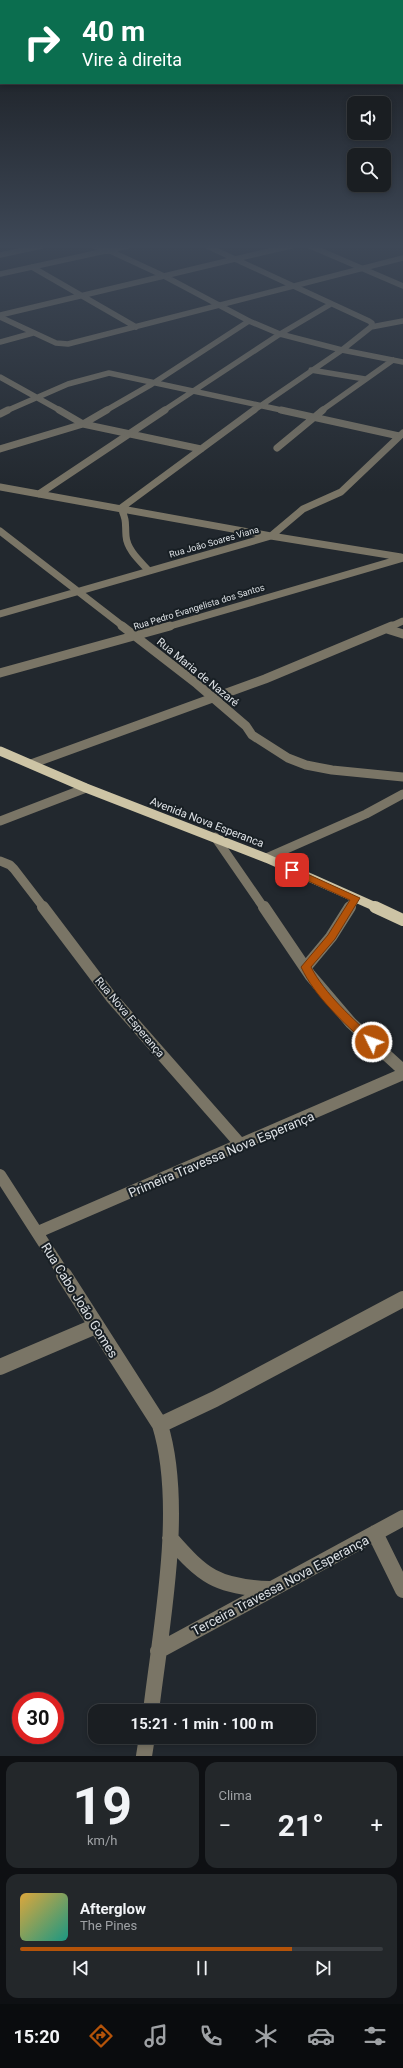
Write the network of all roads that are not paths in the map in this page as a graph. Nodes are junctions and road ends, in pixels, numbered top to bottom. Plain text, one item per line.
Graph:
1 (23, 328) edge
2 (132, 328) edge
3 (238, 328) edge
4 (266, 328) edge
5 (290, 328) edge
6 (371, 328) edge
7 (33, 333) junction
8 (280, 334) junction
9 (0, 342) edge
10 (342, 350) junction
11 (393, 360) junction
12 (403, 362) edge
13 (311, 370) junction
14 (0, 377) edge
15 (365, 379) junction
16 (152, 384) junction
17 (193, 393) junction
18 (37, 398) junction
19 (260, 406) junction
20 (0, 414) edge
21 (312, 418) junction
22 (83, 424) junction
23 (130, 434) junction
24 (400, 438) edge
25 (278, 448) dead end
26 (0, 449) edge
27 (201, 449) junction
28 (0, 487) edge
29 (39, 494) junction
30 (121, 508) junction
31 (0, 531) edge
32 (271, 536) junction
33 (403, 558) edge
34 (149, 571) junction
35 (77, 592) junction
36 (0, 614) edge
37 (403, 621) edge
38 (387, 628) junction
39 (403, 634) edge
40 (136, 636) junction
41 (0, 673) edge
42 (214, 700) junction
43 (0, 750) edge
44 (30, 764) junction
45 (403, 777) edge
46 (86, 788) junction
47 (403, 794) edge
48 (0, 821) edge
49 (215, 838) junction
50 (266, 858) junction
51 (0, 861) edge
52 (355, 898) junction
53 (403, 910) edge
54 (398, 918) edge
55 (306, 967) junction
56 (403, 1070) edge
57 (403, 1074) edge
58 (241, 1145) junction
59 (0, 1176) edge
60 (38, 1232) junction
61 (403, 1298) edge
62 (96, 1326) junction
63 (0, 1367) edge
64 (160, 1425) junction
65 (403, 1518) edge
66 (375, 1533) junction
67 (170, 1538) junction
68 (271, 1589) junction
69 (403, 1590) edge
70 (158, 1651) junction
71 (152, 1704) edge
72 (146, 1744) edge
73 (144, 1756) edge

1 - 7 street
2 - 7 street
3 - 16 street
4 - 8 street
5 - 8 street
6 - 10 street
7 - 9 street
8 - 10 street
8 - 17 street
10 - 11 street
10 - 13 street
11 - 12 street
11 - 15 street
13 - 15 street
13 - 19 street
14 - 18 street
15 - 21 street
16 - 17 street
16 - 18 street
16 - 22 street
17 - 19 street
17 - 23 street
18 - 20 street
18 - 22 street
19 - 21 street
19 - 27 street
21 - 24 street
21 - 25 street
22 - 23 street
22 - 26 street
23 - 27 street
23 - 29 street
24 - 32 street, Rua João Soares Viana
27 - 30 street
28 - 29 street
29 - 30 street
30 - 32 street
30 - 34 street
31 - 35 street, Rua Maria de Nazaré
32 - 33 street
32 - 34 street, Rua João Soares Viana
33 - 40 street, Rua Pedro Evangelista dos Santos
34 - 35 street, Rua João Soares Viana
35 - 36 street, Rua João Soares Viana
35 - 40 street, Rua Maria de Nazaré
37 - 38 street
38 - 39 street
38 - 42 street
40 - 41 street, Rua Pedro Evangelista dos Santos
40 - 42 street, Rua Maria de Nazaré
42 - 44 street
42 - 45 street, Rua Maria de Nazaré
43 - 44 main road, Avenida Nova Esperanca
44 - 46 main road, Avenida Nova Esperanca
46 - 48 street
46 - 49 main road, Avenida Nova Esperanca
47 - 50 street
49 - 50 main road, Avenida Nova Esperanca
49 - 55 street
50 - 52 main road, Avenida Nova Esperanca
51 - 58 street, Rua Nova Esperança
52 - 54 main road, Avenida Nova Esperanca
52 - 55 street
53 - 54 street
55 - 56 street
57 - 58 street, Primeira Travessa Nova Esperança
58 - 60 street, Primeira Travessa Nova Esperança
59 - 60 street, Rua Cabo João Gomes
60 - 62 street, Rua Cabo João Gomes
61 - 64 street
62 - 63 street
62 - 64 street, Rua Cabo João Gomes
64 - 67 street, Rua Cabo João Gomes
65 - 66 street, Terceira Travessa Nova Esperança
66 - 68 street, Terceira Travessa Nova Esperança
66 - 69 street
67 - 68 street
67 - 70 street, Rua Cabo João Gomes
68 - 70 street, Terceira Travessa Nova Esperança
70 - 71 street, Rua Cabo João Gomes
72 - 73 street

